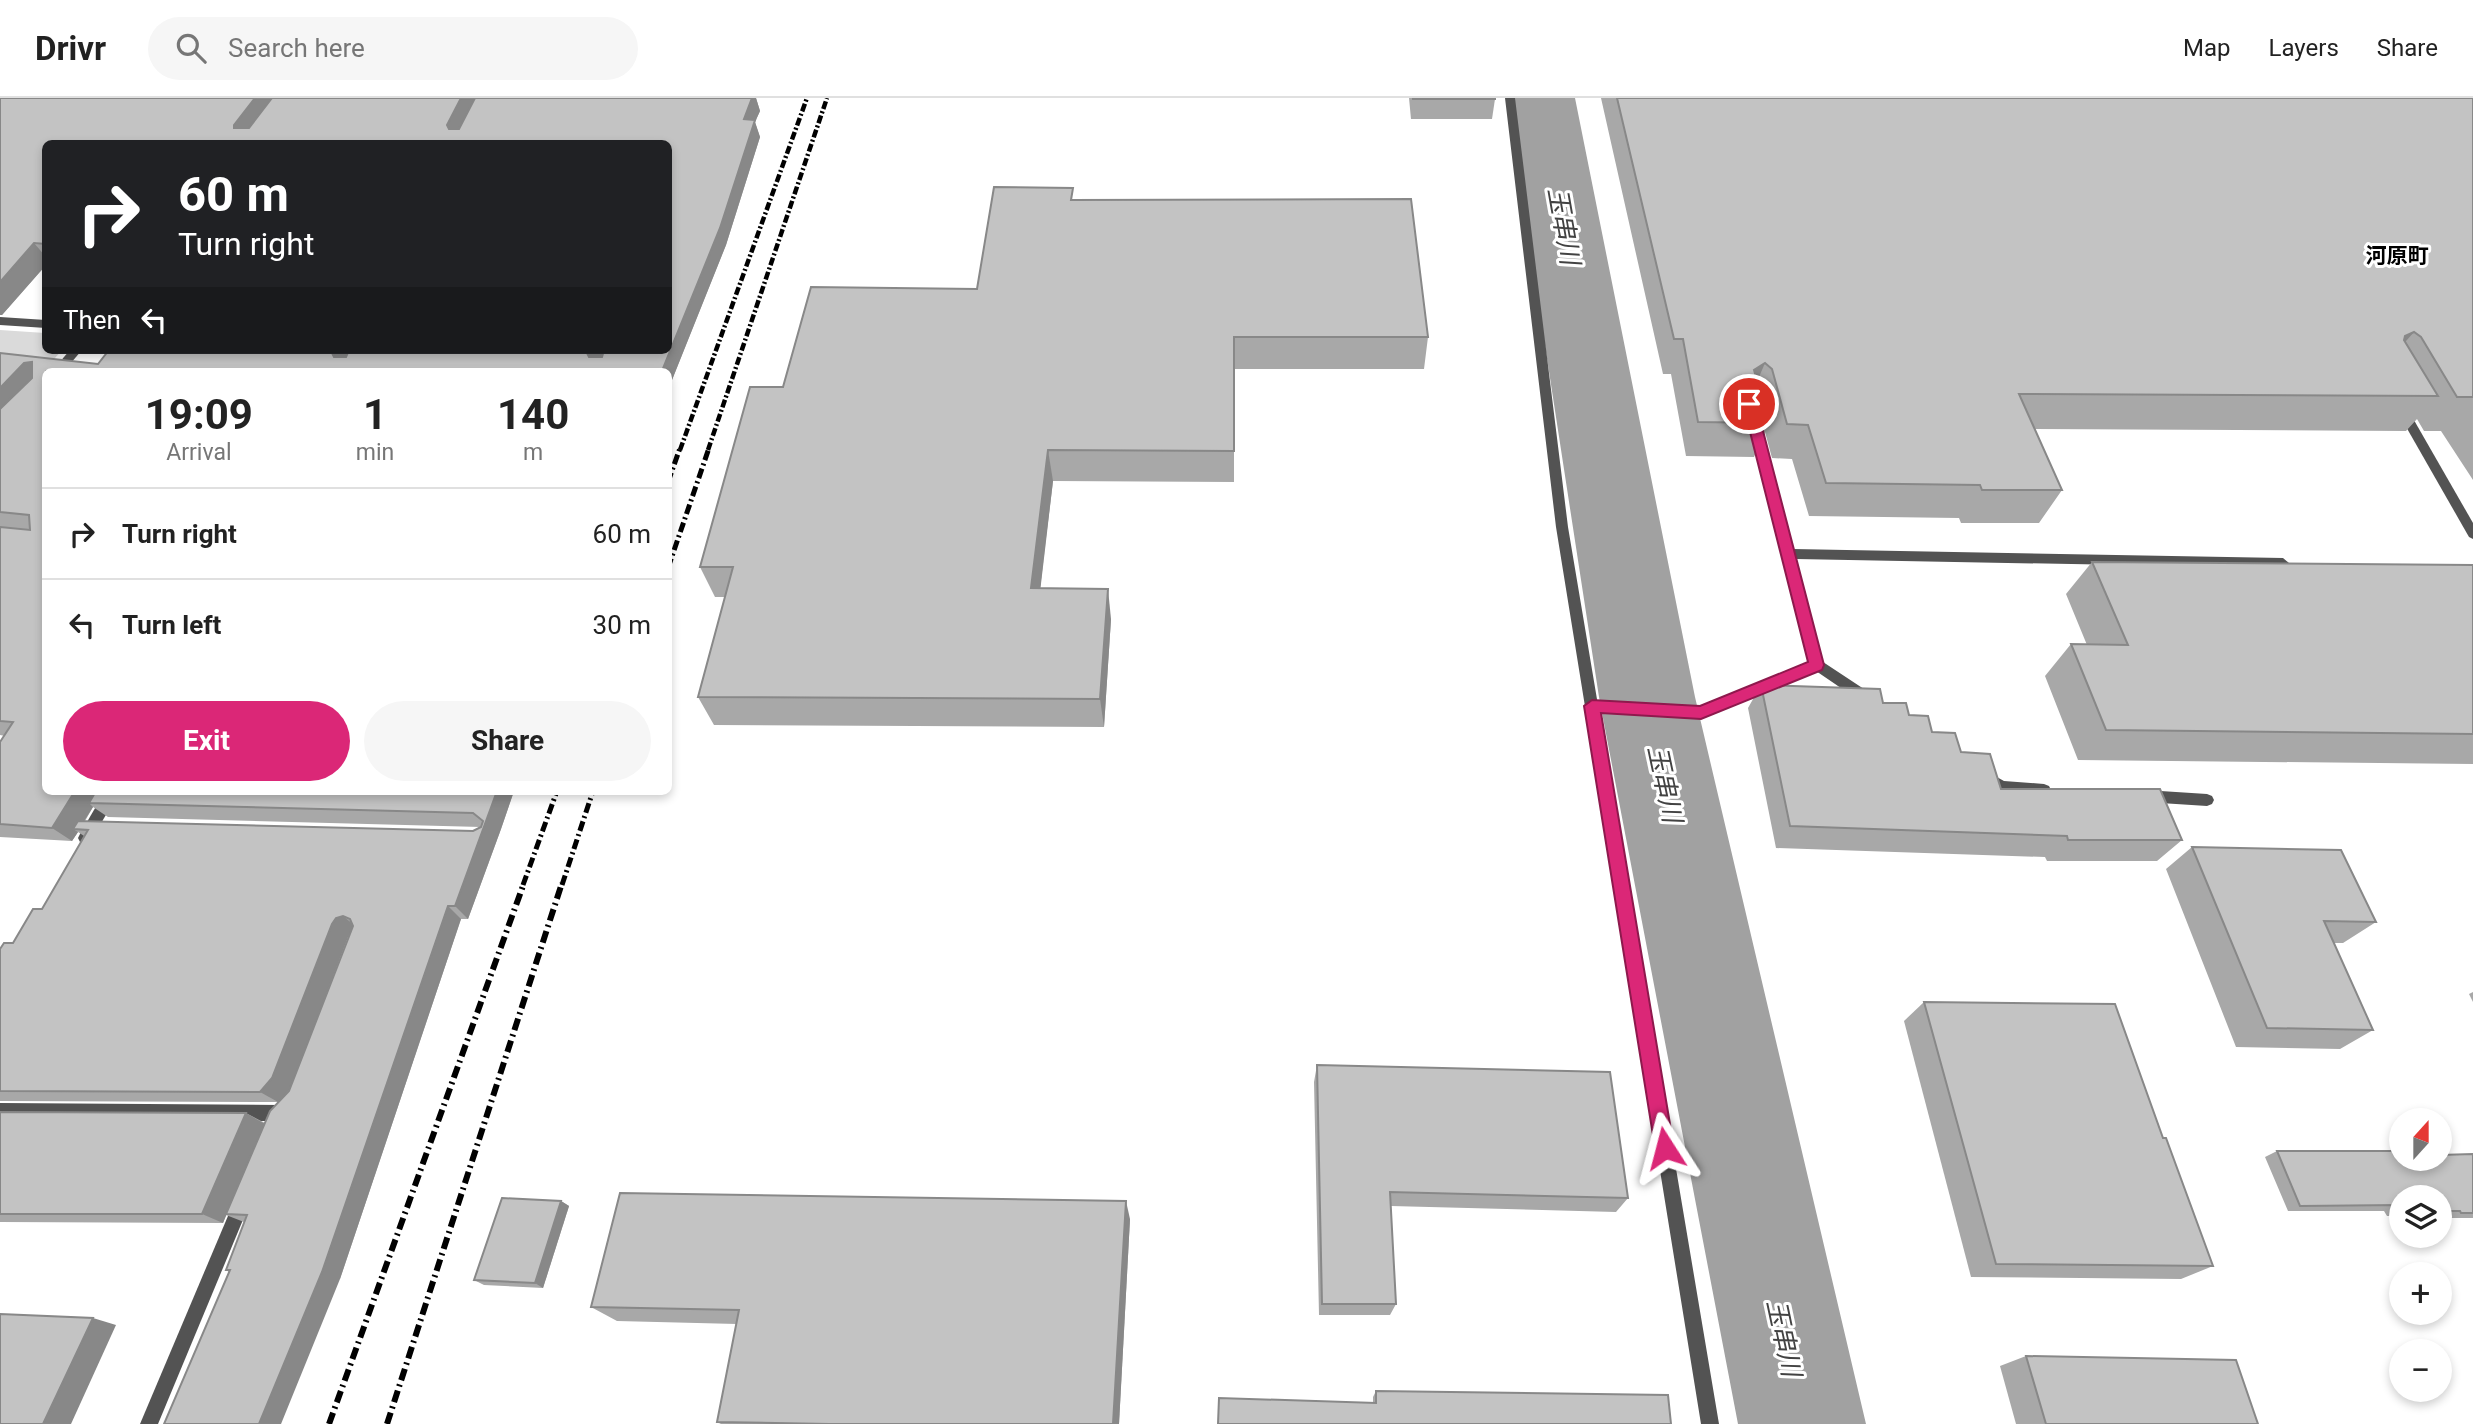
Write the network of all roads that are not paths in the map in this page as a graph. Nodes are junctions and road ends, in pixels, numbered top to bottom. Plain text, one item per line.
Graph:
1 (1510, 98) edge
2 (0, 321) edge
3 (42, 324) edge
4 (73, 354) edge
5 (61, 368) edge
6 (2395, 396) edge
7 (1752, 416) edge
8 (2473, 534) edge
9 (1788, 554) junction
10 (2291, 564) edge
11 (1817, 665) junction
12 (1875, 704) edge
13 (1592, 706) junction
14 (1967, 765) edge
15 (2057, 791) edge
16 (111, 795) edge
17 (2125, 795) edge
18 (2207, 800) dead end
19 (78, 849) edge
20 (0, 1111) edge
21 (270, 1138) edge
22 (249, 1188) edge
23 (149, 1424) edge
24 (1710, 1424) edge

1 - 13 street
2 - 3 street
4 - 5 street
6 - 8 street
7 - 9 street
9 - 10 street
9 - 11 street
11 - 12 street
11 - 13 street
13 - 24 street
14 - 15 street
16 - 19 street
17 - 18 street
20 - 21 street
22 - 23 street

